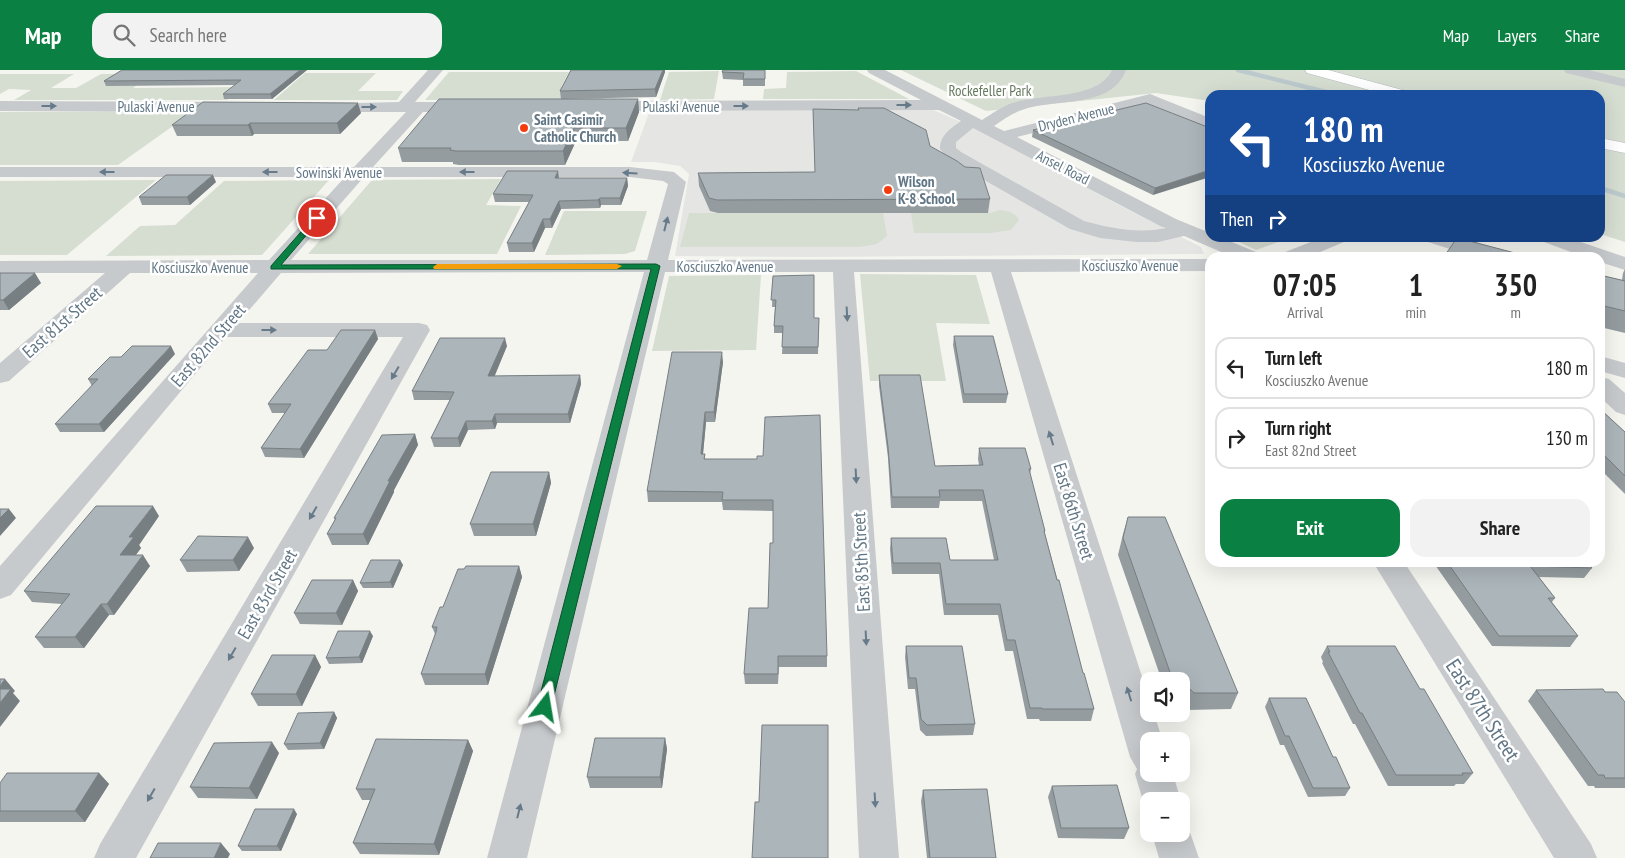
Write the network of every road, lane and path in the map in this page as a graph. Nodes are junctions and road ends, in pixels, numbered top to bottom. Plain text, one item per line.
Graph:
1 (436, 70) edge
2 (874, 70) edge
3 (1119, 70) edge
4 (1312, 70) edge
5 (1571, 70) edge
6 (1625, 83) edge
7 (1386, 90) edge
8 (942, 105) junction
9 (0, 106) edge
10 (588, 106) edge
11 (245, 107) edge
12 (304, 107) edge
13 (411, 107) junction
14 (489, 107) edge
15 (830, 108) junction
16 (810, 112) dead end
17 (847, 117) edge
18 (1205, 122) edge
19 (978, 123) junction
20 (952, 136) junction
21 (1003, 136) junction
22 (1605, 144) edge
23 (1625, 148) edge
24 (0, 172) edge
25 (358, 172) junction
26 (1034, 181) dead end
27 (1093, 213) dead end
28 (1186, 230) junction
29 (1136, 236) junction
30 (1205, 238) edge
31 (1215, 242) edge
32 (1327, 242) edge
33 (1467, 242) edge
34 (1562, 242) edge
35 (1239, 252) edge
36 (1302, 252) edge
37 (1489, 252) edge
38 (1590, 252) edge
39 (1605, 258) edge
40 (1623, 264) edge
41 (843, 265) junction
42 (999, 265) junction
43 (1203, 265) edge
44 (656, 266) junction
45 (0, 267) edge
46 (124, 268) junction
47 (274, 268) junction
48 (1605, 270) edge
49 (220, 330) junction
50 (1605, 365) edge
51 (1625, 371) edge
52 (0, 376) edge
53 (1605, 389) edge
54 (1625, 407) edge
55 (1391, 567) edge
56 (0, 587) edge
57 (1141, 732) edge
58 (1174, 842) edge
59 (114, 858) edge
60 (507, 858) edge
61 (879, 858) edge
62 (1179, 858) edge
63 (1577, 858) edge

1 - 13 street, East 82nd Street
2 - 8 street, Ansel Road
3 - 19 street
4 - 7 main road
5 - 6 street
15 -> 8 street, Pulaski Avenue
8 - 19 street, Ansel Road
9 -> 11 street, Pulaski Avenue
10 -> 15 street, Pulaski Avenue
12 -> 13 street
13 - 14 street
13 - 25 street, East 82nd Street
15 - 16 street
15 - 17 street
18 - 21 street, Dryden Avenue
19 - 20 street
19 - 21 street, Ansel Road
20 - 26 street
20 - 29 street
21 - 28 street, Ansel Road
22 - 23 main road
25 -> 24 street, Sowinski Avenue
44 -> 25 street, Sowinski Avenue
25 - 47 street, East 82nd Street
27 - 29 street
28 - 29 street
28 - 30 street, Ansel Road
31 - 35 street, Ansel Road
32 - 36 street
33 - 37 street
34 - 38 street
39 - 40 street
40 - 48 street
41 - 42 street, Kosciuszko Avenue
41 - 44 street, Kosciuszko Avenue
41 -> 61 street, East 85th Street
42 - 43 street, Kosciuszko Avenue
57 -> 42 street, East 86th Street
44 - 47 street, Kosciuszko Avenue
60 -> 44 street
45 - 46 street, Kosciuszko Avenue
46 - 47 street, Kosciuszko Avenue
46 - 52 street, East 81st Street
47 - 49 street, East 82nd Street
49 - 56 street, East 82nd Street
49 -> 59 street, East 83rd Street
50 - 51 street
53 - 54 street
55 - 63 street, East 87th Street
58 - 62 street

